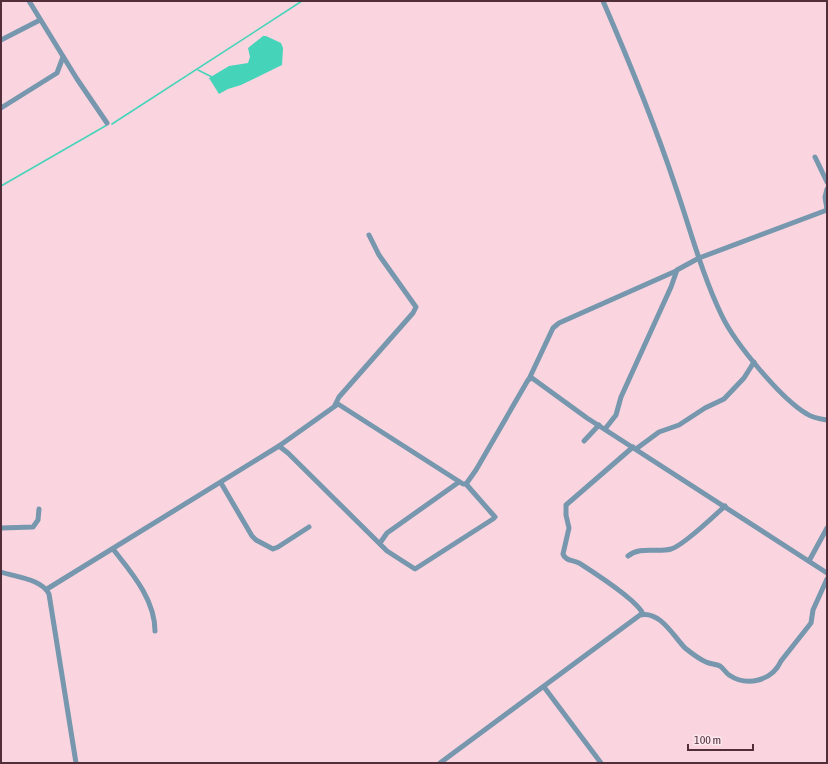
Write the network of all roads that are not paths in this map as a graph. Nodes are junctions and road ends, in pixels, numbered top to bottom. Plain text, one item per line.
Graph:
1 (28, 1) edge
2 (603, 1) edge
3 (40, 20) junction
4 (1, 40) edge
5 (64, 57) junction
6 (1, 108) edge
7 (107, 123) dead end
8 (815, 157) dead end
9 (827, 182) edge
10 (827, 189) edge
11 (827, 210) edge
12 (369, 235) dead end
13 (699, 258) junction
14 (677, 270) junction
15 (754, 362) junction
16 (529, 379) junction
17 (335, 405) junction
18 (827, 420) edge
19 (600, 425) junction
20 (605, 428) junction
21 (584, 441) dead end
22 (279, 446) junction
23 (634, 448) junction
24 (221, 482) junction
25 (459, 482) junction
26 (466, 484) junction
27 (725, 506) junction
28 (39, 509) dead end
29 (309, 527) dead end
30 (1, 528) edge
31 (827, 528) edge
32 (380, 543) junction
33 (113, 549) junction
34 (628, 556) dead end
35 (809, 561) junction
36 (1, 572) edge
37 (827, 573) edge
38 (827, 580) edge
39 (47, 589) junction
40 (643, 614) junction
41 (155, 631) dead end
42 (544, 687) junction
43 (76, 763) edge
44 (440, 763) edge
45 (601, 763) edge

1 - 3 street
2 - 13 street
3 - 4 street
3 - 5 street
5 - 6 street
5 - 7 street
8 - 9 street
10 - 11 street
11 - 13 street
12 - 17 street
13 - 14 street
13 - 15 street
14 - 16 street
14 - 20 street
15 - 18 street
15 - 23 street
16 - 19 street
16 - 26 street
17 - 22 street
17 - 25 street
19 - 20 street
19 - 21 street
20 - 23 street
22 - 24 street
22 - 32 street
23 - 27 street
23 - 40 street
24 - 29 street
24 - 33 street
25 - 26 street
25 - 32 street
26 - 32 street
27 - 34 street
27 - 35 street
28 - 30 street
31 - 35 street
33 - 39 street
33 - 41 street
35 - 37 street
36 - 39 street
38 - 40 street
39 - 43 street
40 - 42 street
42 - 44 street
42 - 45 street

